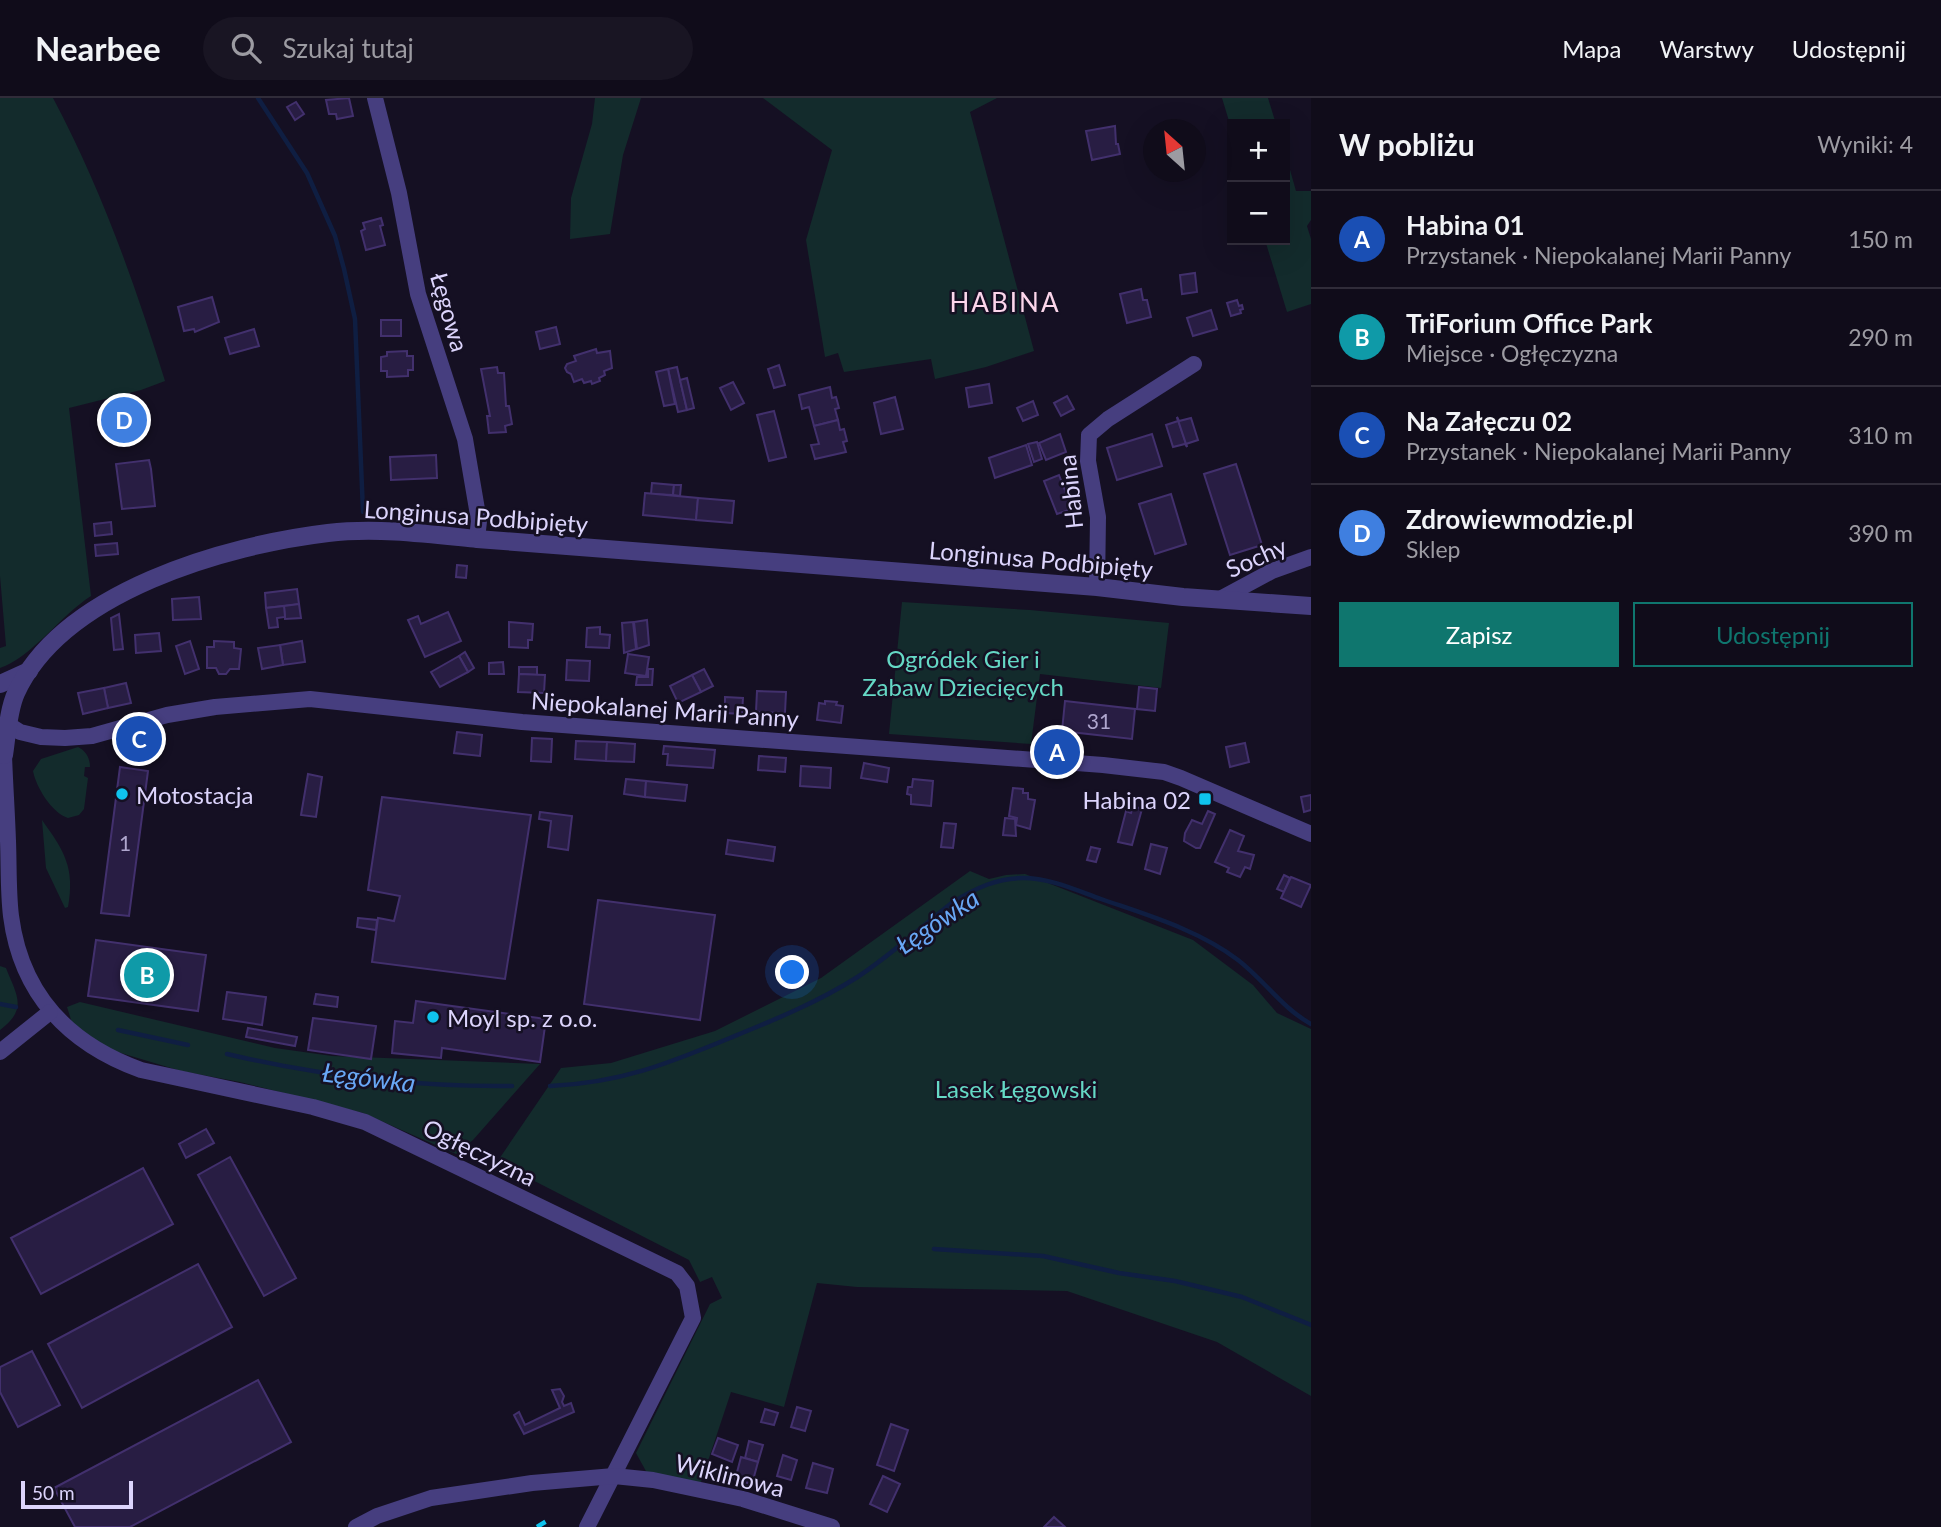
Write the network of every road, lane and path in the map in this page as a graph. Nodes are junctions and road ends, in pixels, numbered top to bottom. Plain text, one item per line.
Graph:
1 (375, 98) edge
2 (1194, 364) dead end
3 (477, 539) junction
4 (1311, 558) edge
5 (1097, 587) junction
6 (1220, 599) junction
7 (1311, 606) edge
8 (29, 671) junction
9 (0, 684) edge
10 (4, 718) edge
11 (2, 754) edge
12 (1311, 834) edge
13 (50, 1012) junction
14 (0, 1052) edge
15 (614, 1476) junction
16 (356, 1527) edge
17 (587, 1527) edge
18 (832, 1527) edge

1 - 3 street, Łęgowa
2 - 5 street, Habina
3 - 5 street, Longinusa Podbipięty
3 - 8 street, Longinusa Podbipięty
4 - 6 street, Sochy
5 - 6 street, Longinusa Podbipięty
6 - 7 street, Longinusa Podbipięty
8 - 9 street
8 - 10 street, Longinusa Podbipięty
10 - 11 street, Longinusa Podbipięty
10 - 12 street, Niepokalanej Marii Panny
11 - 13 street, Longinusa Podbipięty
13 - 14 street
13 - 15 street, Ogłęczyzna
15 - 16 street, Wiklinowa
15 - 17 street, Ogłęczyzna
15 - 18 street, Wiklinowa

